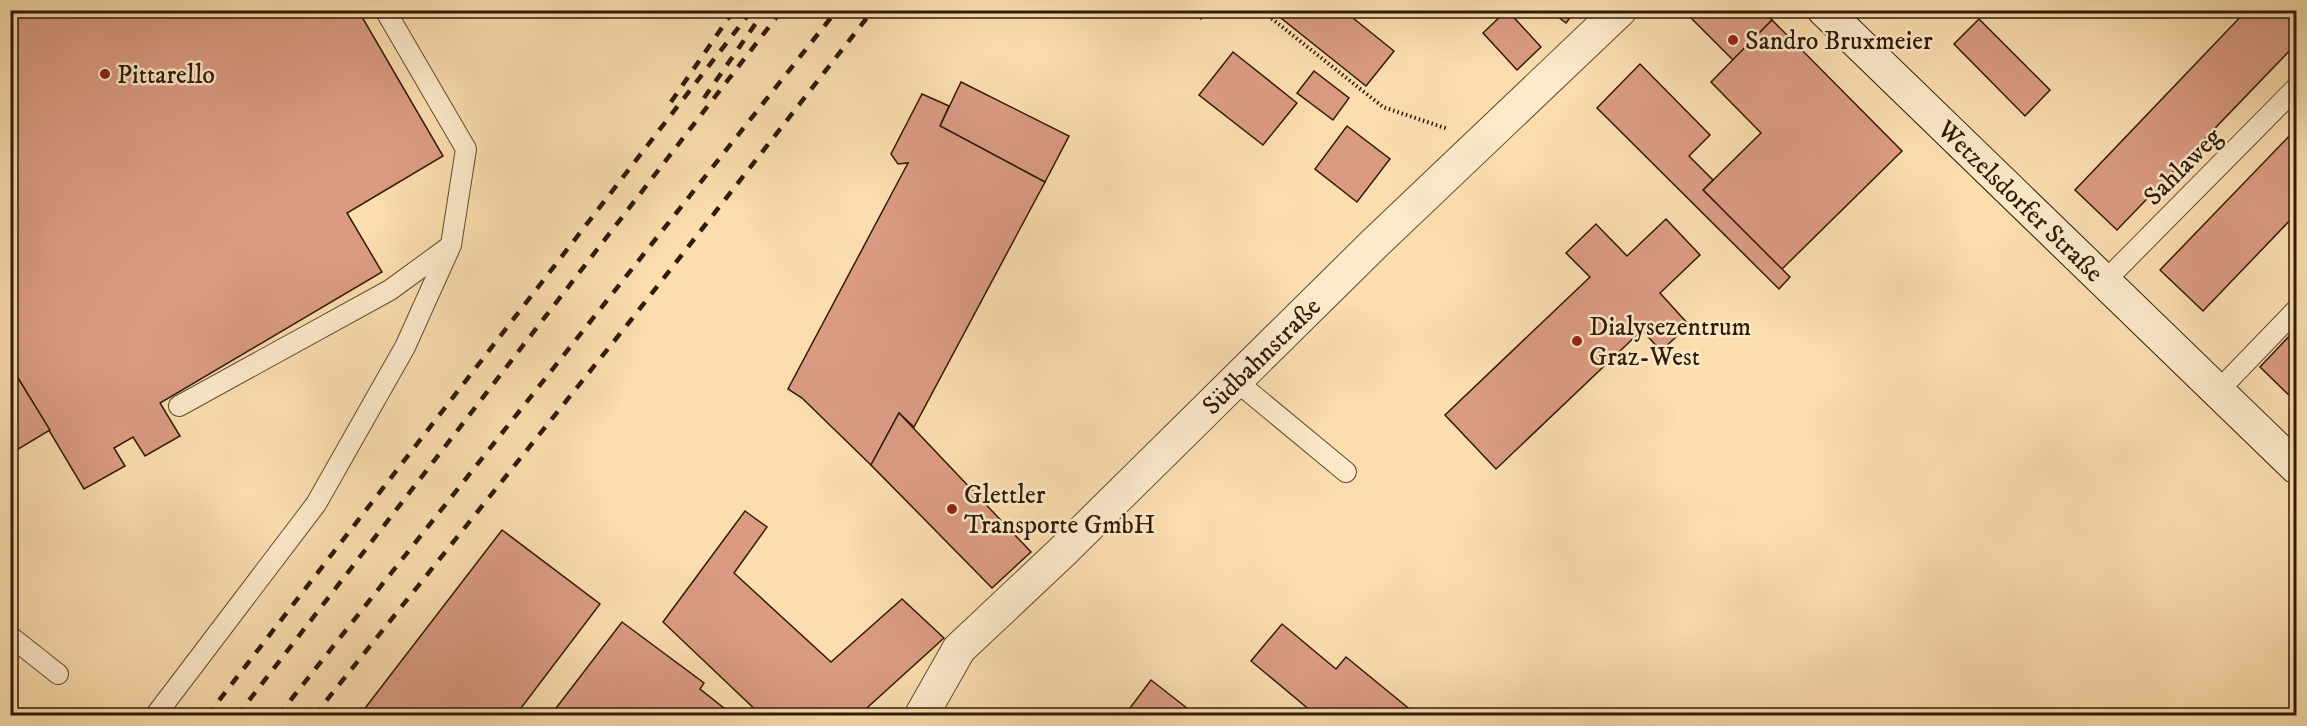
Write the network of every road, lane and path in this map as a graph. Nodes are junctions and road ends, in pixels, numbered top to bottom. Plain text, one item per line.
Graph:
1 (385, 10) edge
2 (1262, 10) edge
3 (1620, 10) edge
4 (1824, 10) edge
5 (2296, 88) edge
6 (1483, 141) junction
7 (451, 245) junction
8 (2105, 281) junction
9 (2296, 310) edge
10 (1236, 381) junction
11 (2218, 391) junction
12 (180, 406) dead end
13 (2296, 467) edge
14 (1346, 472) dead end
15 (10, 636) edge
16 (58, 674) dead end
17 (155, 716) edge
18 (921, 716) edge

1 - 7 lane
2 - 6 path
3 - 6 street, Südbahnstraße
4 - 8 street, Wetzelsdorfer Straße
5 - 8 lane, Sahlaweg
6 - 10 street, Südbahnstraße
7 - 12 lane
7 - 17 lane
8 - 11 street, Wetzelsdorfer Straße
9 - 11 lane
10 - 14 lane
10 - 18 street, Südbahnstraße
11 - 13 street, Wetzelsdorfer Straße
15 - 16 lane

